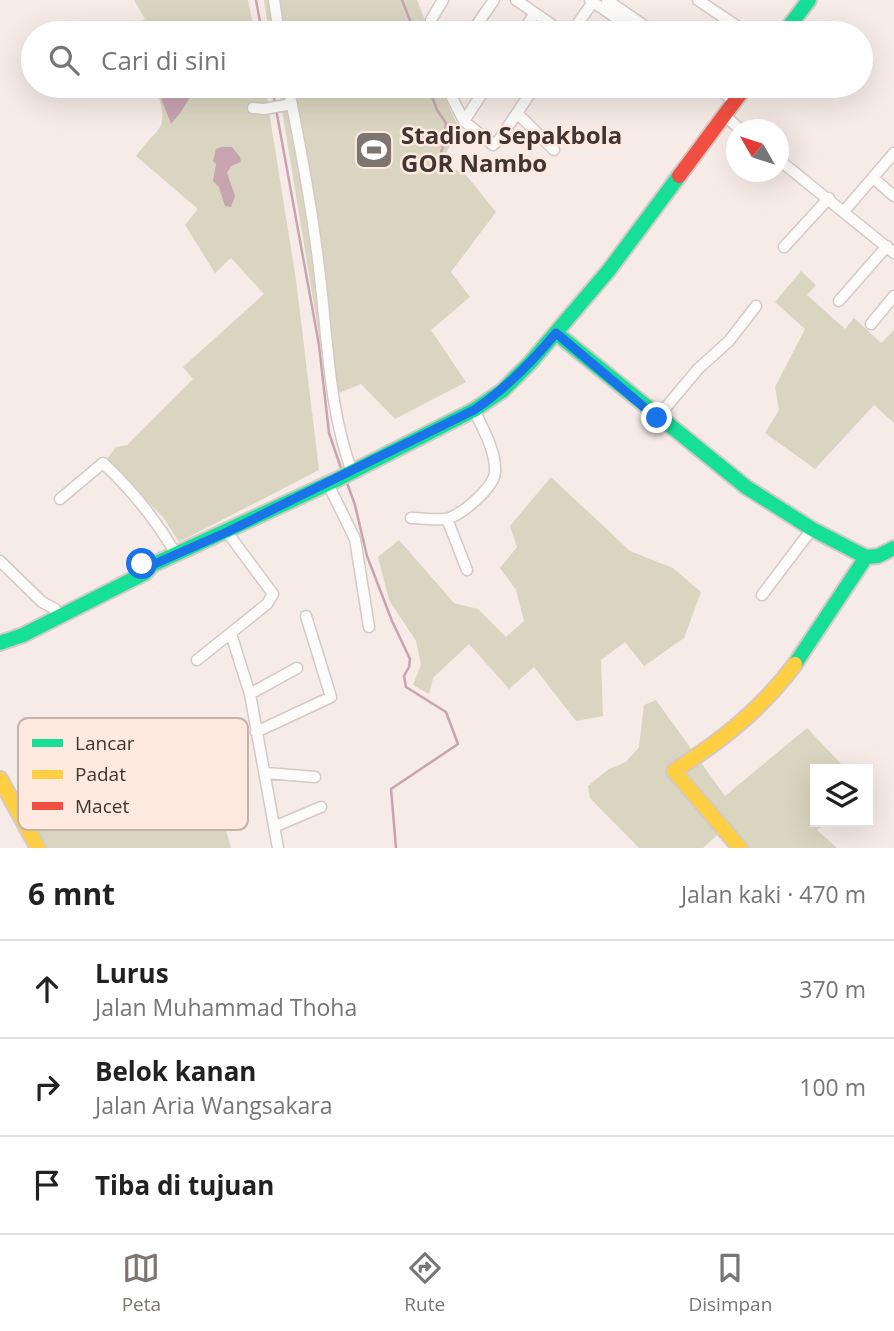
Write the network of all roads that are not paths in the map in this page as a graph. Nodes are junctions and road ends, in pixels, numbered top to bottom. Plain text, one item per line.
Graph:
1 (274, 0) edge
2 (443, 0) edge
3 (494, 0) edge
4 (516, 0) edge
5 (698, 0) edge
6 (809, 0) edge
7 (591, 1) edge
8 (610, 4) edge
9 (535, 13) junction
10 (277, 21) edge
11 (431, 21) edge
12 (479, 21) edge
13 (530, 21) edge
14 (547, 21) edge
15 (578, 21) edge
16 (626, 21) edge
17 (636, 21) edge
18 (729, 21) edge
19 (794, 21) edge
20 (287, 98) edge
21 (452, 98) edge
22 (479, 98) edge
23 (528, 98) edge
24 (734, 98) edge
25 (287, 105) junction
26 (254, 108) dead end
27 (517, 113) junction
28 (725, 117) junction
29 (727, 119) edge
30 (464, 121) junction
31 (554, 150) dead end
32 (894, 153) edge
33 (789, 167) edge
34 (873, 178) junction
35 (894, 196) edge
36 (829, 198) junction
37 (845, 210) junction
38 (784, 247) dead end
39 (890, 249) edge
40 (894, 296) edge
41 (839, 301) dead end
42 (756, 306) dead end
43 (871, 324) dead end
44 (556, 333) junction
45 (474, 410) junction
46 (657, 418) junction
47 (350, 473) junction
48 (330, 483) junction
49 (60, 499) dead end
50 (411, 518) dead end
51 (447, 519) junction
52 (812, 529) junction
53 (227, 532) junction
54 (894, 548) edge
55 (176, 554) junction
56 (866, 557) junction
57 (0, 561) edge
58 (152, 565) junction
59 (467, 570) dead end
60 (762, 595) dead end
61 (55, 609) junction
62 (306, 616) dead end
63 (369, 627) dead end
64 (21, 631) junction
65 (0, 633) edge
66 (231, 634) junction
67 (0, 643) edge
68 (197, 660) dead end
69 (297, 668) dead end
70 (250, 694) junction
71 (256, 733) junction
72 (266, 773) junction
73 (315, 777) dead end
74 (0, 779) edge
75 (321, 807) dead end
76 (18, 812) edge
77 (276, 826) junction
78 (28, 830) edge
79 (38, 848) edge
80 (278, 848) edge
81 (740, 848) edge

1 - 10 street
2 - 11 street
3 - 12 street
4 - 9 street
5 - 18 street
6 - 19 main road
7 - 8 street
7 - 15 street
8 - 16 street
8 - 17 street
9 - 13 street
9 - 14 street
20 - 25 street
21 - 30 street
22 - 30 street
23 - 27 street
24 - 28 main road
25 - 26 street
25 - 47 street
27 - 30 street
27 - 31 street
28 - 29 street
28 - 44 main road
32 - 34 street
33 - 36 street
34 - 35 street
34 - 37 street
36 - 37 street
36 - 38 street
37 - 39 street
39 - 41 street
40 - 43 street
42 - 46 street
44 - 45 main road
44 - 46 main road
45 - 47 main road
45 - 51 street
46 - 52 main road
47 - 48 main road
48 - 53 main road
48 - 63 street
49 - 55 street
50 - 51 street
51 - 59 street
52 - 56 main road
52 - 60 street
53 - 55 main road
53 - 66 street
54 - 56 main road
55 - 58 main road
56 - 81 main road
57 - 61 street
58 - 61 main road
58 - 64 main road
61 - 64 main road
62 - 71 street
64 - 65 main road
64 - 67 main road
66 - 68 street
66 - 70 street
69 - 70 street
70 - 71 street
71 - 72 street
72 - 73 street
72 - 77 street
74 - 76 main road
75 - 77 street
77 - 80 street
78 - 79 main road

